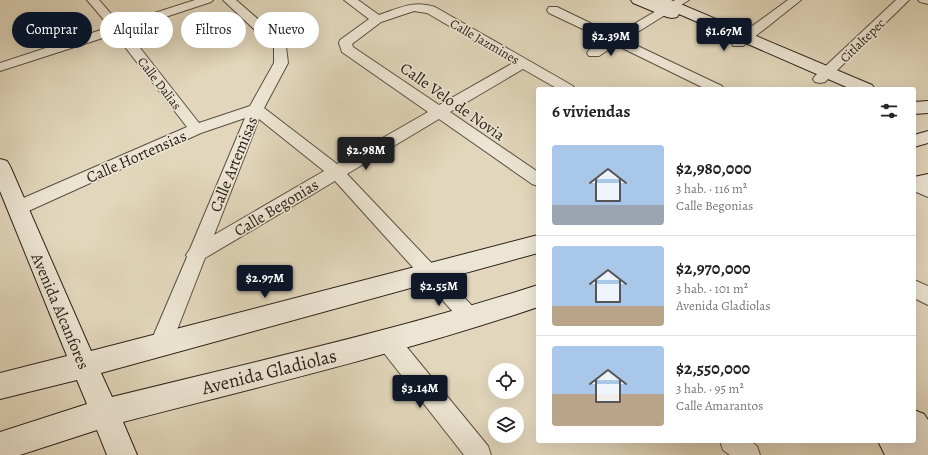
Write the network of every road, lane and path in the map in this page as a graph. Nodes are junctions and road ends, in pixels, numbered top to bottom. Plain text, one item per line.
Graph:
1 (93, 0) edge
2 (207, 0) edge
3 (229, 0) edge
4 (350, 0) edge
5 (638, 0) edge
6 (795, 0) edge
7 (903, 0) edge
8 (924, 0) edge
9 (928, 1) edge
10 (670, 4) edge
11 (553, 10) dead end
12 (103, 12) edge
13 (171, 12) edge
14 (377, 20) junction
15 (100, 36) edge
16 (616, 40) junction
17 (742, 40) junction
18 (132, 48) edge
19 (594, 53) dead end
20 (523, 63) junction
21 (0, 67) edge
22 (824, 76) junction
23 (565, 87) edge
24 (713, 87) edge
25 (841, 87) edge
26 (860, 87) edge
27 (928, 95) edge
28 (916, 96) edge
29 (928, 107) edge
30 (916, 108) edge
31 (256, 109) junction
32 (438, 113) junction
33 (196, 129) junction
34 (0, 166) edge
35 (336, 172) junction
36 (536, 179) edge
37 (18, 208) junction
38 (536, 245) edge
39 (195, 255) junction
40 (430, 274) junction
41 (916, 289) edge
42 (928, 296) edge
43 (536, 297) edge
44 (470, 318) junction
45 (388, 341) junction
46 (160, 346) junction
47 (83, 364) junction
48 (0, 386) edge
49 (104, 413) junction
50 (916, 427) edge
51 (894, 443) edge
52 (0, 447) edge
53 (928, 448) edge
54 (122, 455) edge
55 (479, 455) edge
56 (901, 455) edge

1 - 12 street, Calle Dalias
2 - 13 street
3 - 31 street, Calle Artemisas
4 - 14 street
5 - 10 street
6 - 17 street
7 - 22 street, Citlaltepec
8 - 9 street
10 - 16 street
10 - 17 street
11 - 16 street
14 - 20 street, Calle Jazmines
14 - 32 street, Calle Velo de Novia
15 - 21 street
16 - 19 street
16 - 24 street
17 - 22 street
18 - 33 street, Calle Dalias
20 - 23 street, Calle Jazmines
20 - 32 street, Calle Begonias
22 - 25 street
22 - 26 street
27 - 28 street
29 - 30 street
31 - 33 street, Calle Hortensias
31 - 35 street
31 - 39 street, Calle Artemisas
32 - 35 street, Calle Begonias
32 - 36 street, Calle Velo de Novia
33 - 37 street, Calle Hortensias
34 - 37 street, Avenida Alcanfores
35 - 39 street, Calle Begonias
35 - 40 street
37 - 47 street, Avenida Alcanfores
38 - 40 street
39 - 46 street, Calle Artemisas
40 - 44 street
40 - 46 street
41 - 42 street
43 - 44 street, Avenida Gladiolas
44 - 45 street, Avenida Gladiolas
45 - 49 street, Avenida Gladiolas
45 - 55 street
46 - 47 street
47 - 48 street
47 - 49 street, Avenida Alcanfores
49 - 52 street, Avenida Gladiolas
49 - 54 street, Avenida Alcanfores
50 - 53 street
51 - 56 street

